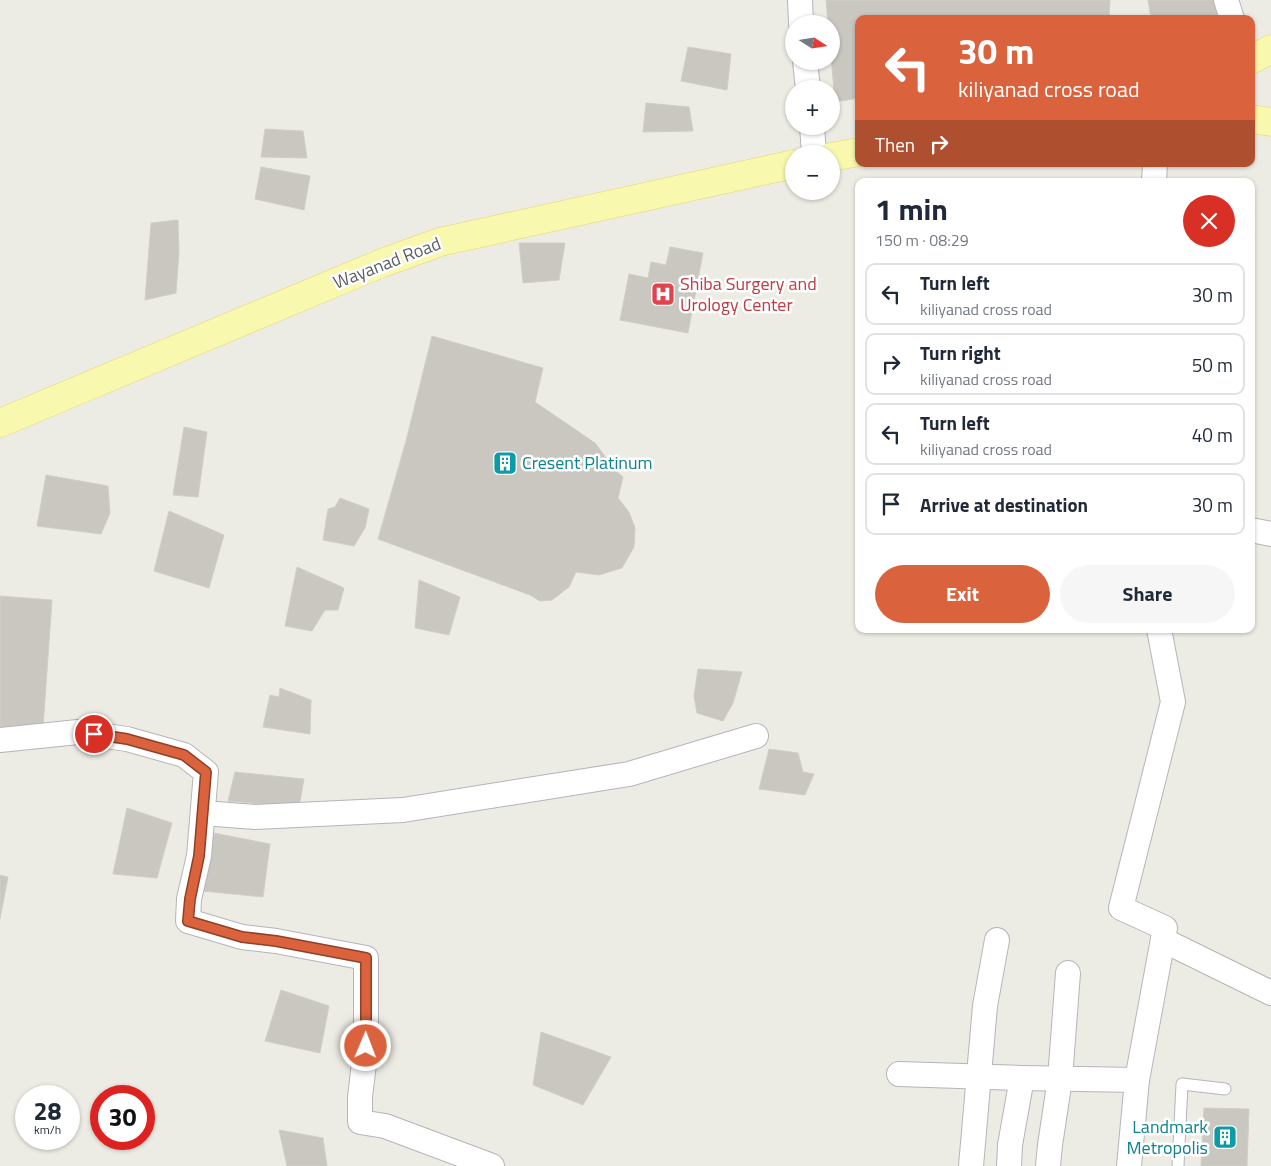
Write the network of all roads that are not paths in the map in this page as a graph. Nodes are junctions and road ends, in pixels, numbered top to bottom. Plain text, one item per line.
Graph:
1 (800, 0) edge
2 (1226, 0) edge
3 (801, 15) edge
4 (1231, 15) edge
5 (1271, 49) edge
6 (1255, 58) edge
7 (1255, 120) edge
8 (1271, 122) edge
9 (855, 153) edge
10 (840, 155) edge
11 (785, 166) edge
12 (0, 423) edge
13 (1255, 531) edge
14 (1271, 534) edge
15 (1160, 633) edge
16 (756, 736) dead end
17 (0, 740) edge
18 (203, 813) junction
19 (997, 940) dead end
20 (1163, 940) junction
21 (1068, 974) dead end
22 (1271, 993) edge
23 (899, 1074) dead end
24 (980, 1077) junction
25 (1022, 1078) junction
26 (1060, 1079) junction
27 (1137, 1080) junction
28 (1225, 1089) dead end
29 (492, 1166) edge
30 (971, 1166) edge
31 (1009, 1166) edge
32 (1048, 1166) edge
33 (1129, 1166) edge
34 (1178, 1166) edge

1 - 3 street
2 - 4 street
5 - 6 main road
7 - 8 main road
9 - 10 main road
11 - 12 main road, Wayanad Road
13 - 14 street
15 - 20 street
16 - 18 street
17 - 18 street
18 - 29 street
19 - 24 street
20 - 22 street
20 - 27 street
21 - 26 street
23 - 24 street
24 - 25 street
24 - 30 street
25 - 26 street
25 - 31 street
26 - 27 street
26 - 32 street
27 - 33 street
28 - 34 lane

